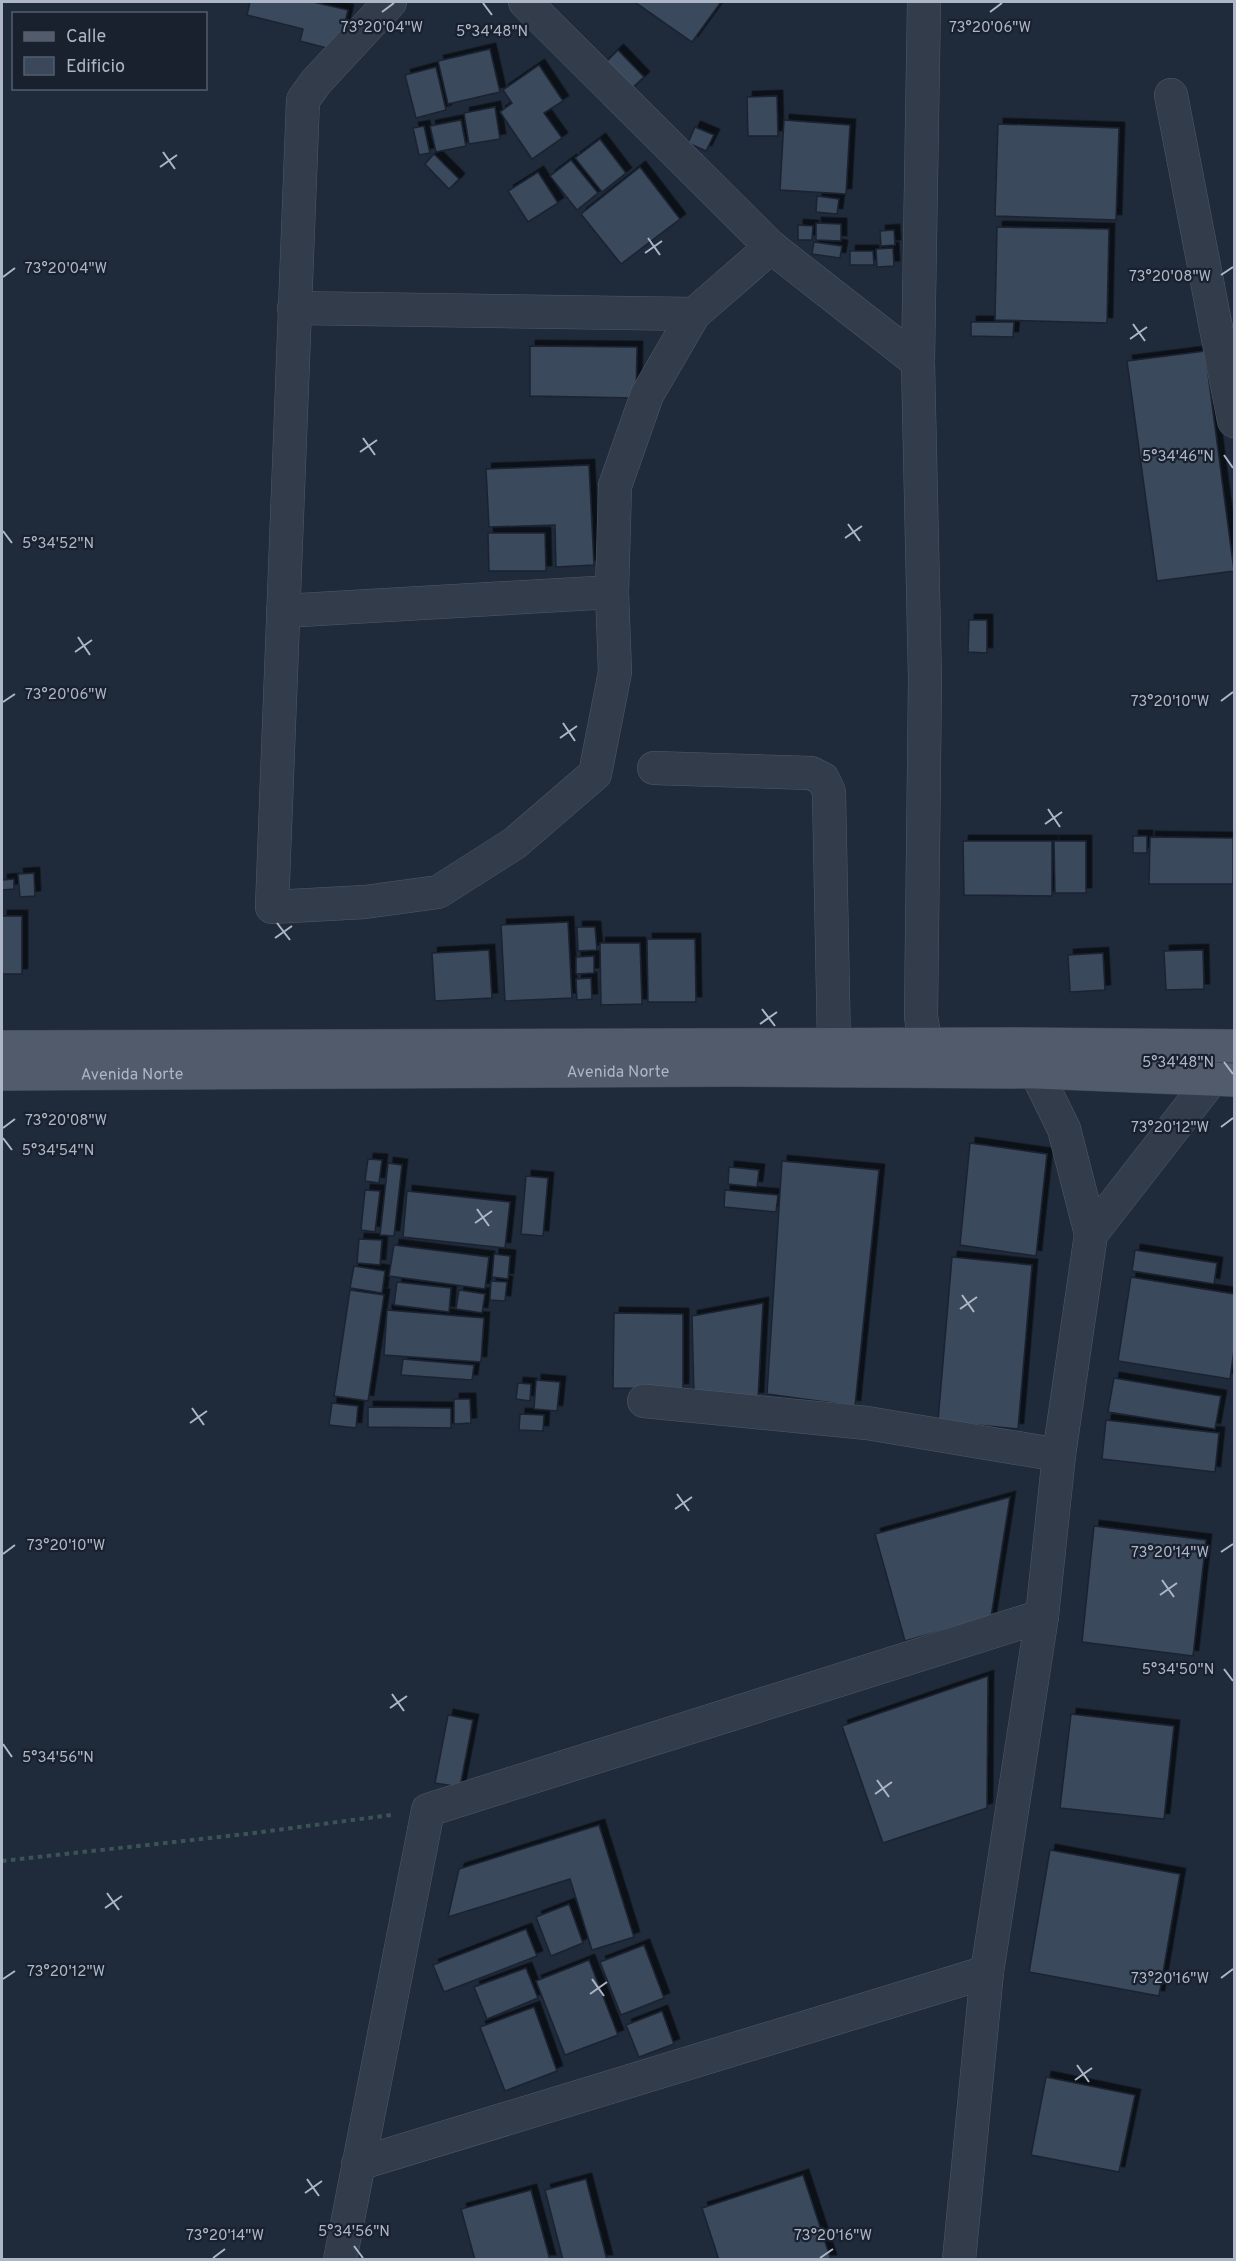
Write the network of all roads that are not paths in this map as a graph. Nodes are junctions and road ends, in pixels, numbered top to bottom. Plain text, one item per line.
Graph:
1 (390, 2) edge
2 (525, 2) edge
3 (924, 2) edge
4 (1171, 94) dead end
5 (771, 247) junction
6 (294, 308) junction
7 (694, 314) junction
8 (918, 362) junction
9 (1234, 421) edge
10 (612, 592) junction
11 (283, 611) junction
12 (654, 768) dead end
13 (1017, 1044) junction
14 (926, 1045) junction
15 (834, 1046) junction
16 (1234, 1046) edge
17 (2, 1047) edge
18 (1234, 1058) edge
19 (1036, 1072) junction
20 (2, 1074) edge
21 (1223, 1080) edge
22 (1091, 1234) junction
23 (644, 1401) dead end
24 (1059, 1455) junction
25 (1042, 1616) junction
26 (987, 1972) junction
27 (358, 2164) junction
28 (340, 2259) edge
29 (959, 2259) edge

1 - 6 street
2 - 5 street
3 - 8 street
4 - 9 street
5 - 7 street
5 - 8 street
6 - 7 street
6 - 11 street
7 - 10 street
8 - 14 street
10 - 11 street
10 - 11 street
12 - 15 street
13 - 14 main road, Avenida Norte
13 - 16 main road, Avenida Norte
13 - 19 street
14 - 15 main road, Avenida Norte
15 - 17 main road, Avenida Norte
18 - 21 street
19 - 20 main road, Avenida Norte
19 - 21 main road, Avenida Norte
19 - 22 street
21 - 22 street
22 - 24 street
23 - 24 street
24 - 25 street
25 - 26 street
25 - 27 street
26 - 27 street
26 - 29 street
27 - 28 street

